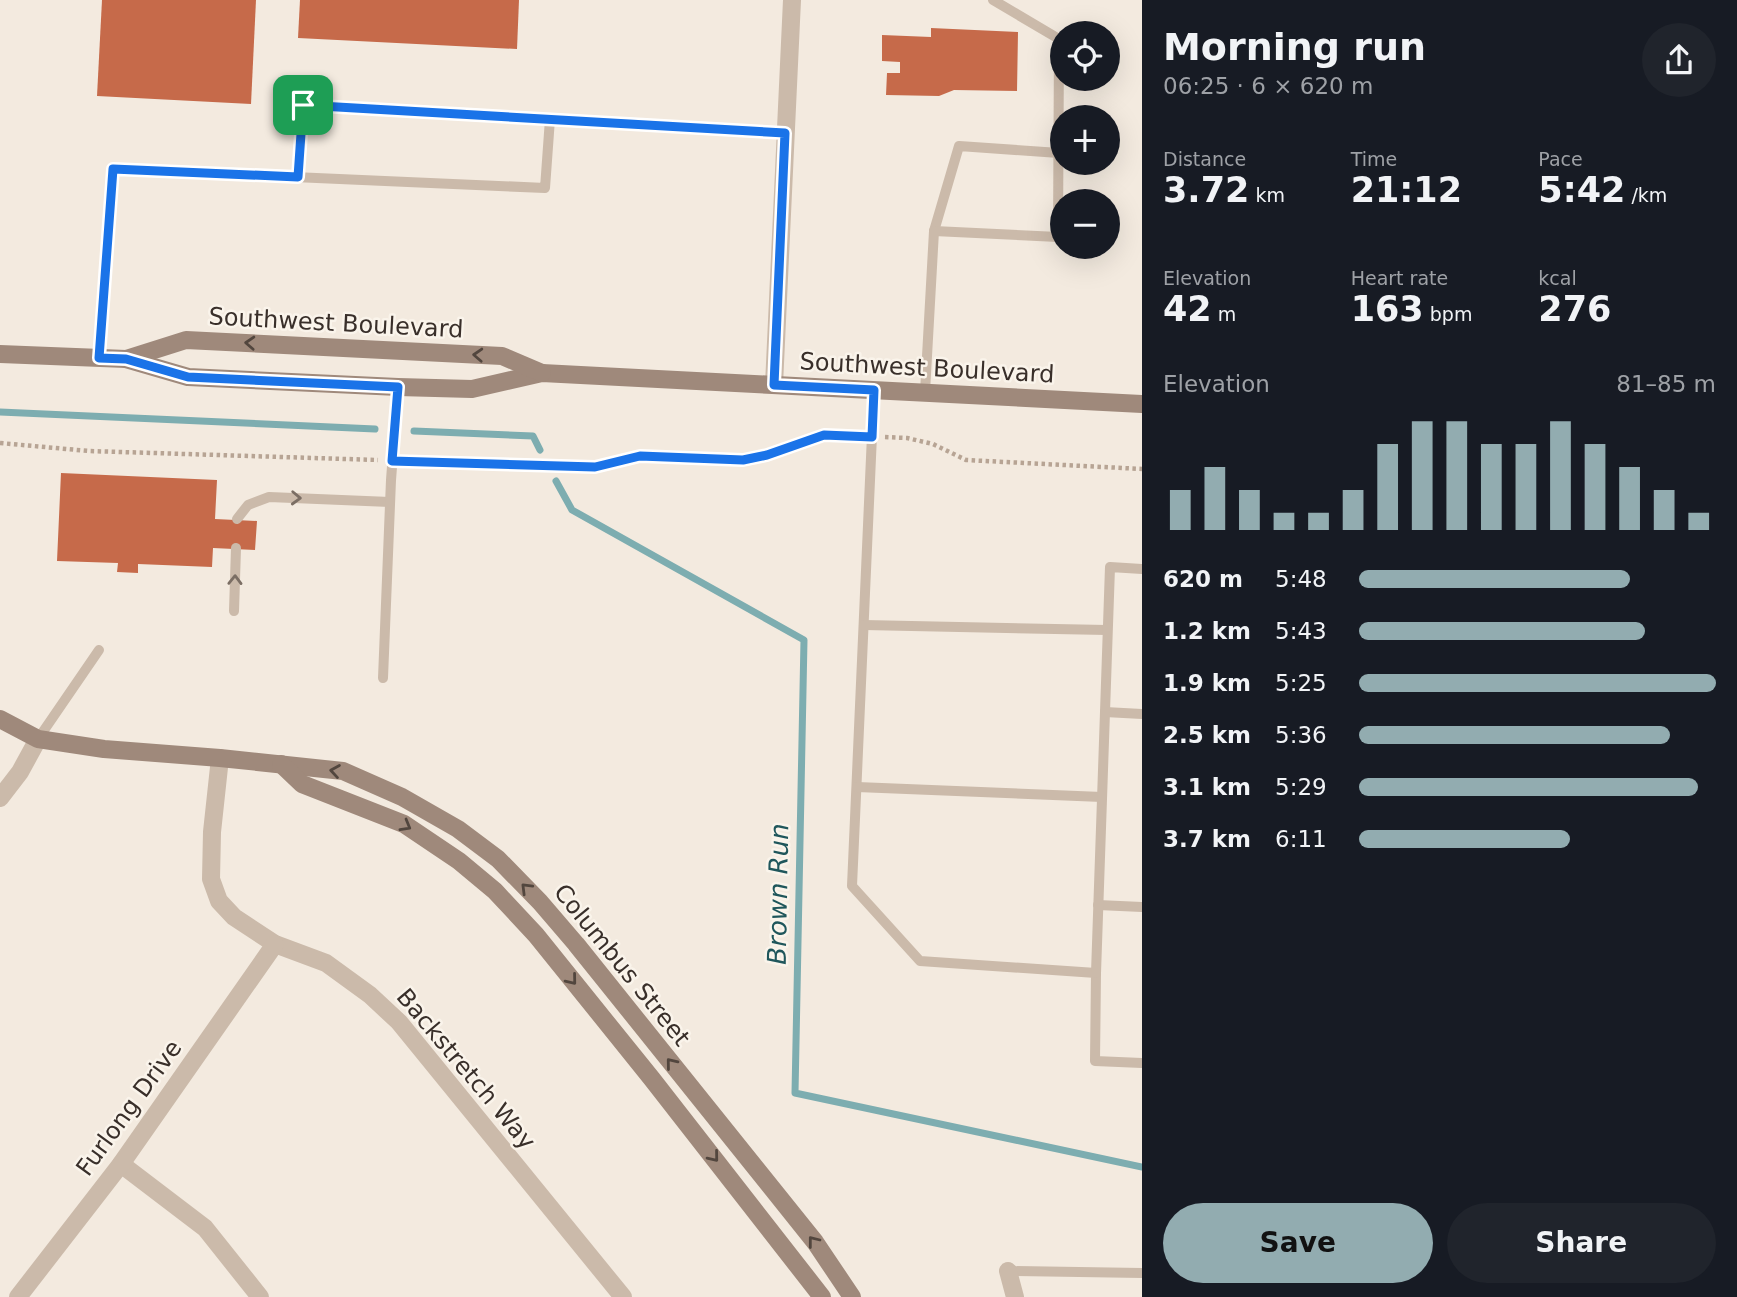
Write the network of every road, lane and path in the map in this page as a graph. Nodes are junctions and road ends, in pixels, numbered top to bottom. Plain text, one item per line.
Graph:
1 (792, 0) edge
2 (993, 0) edge
3 (1059, 105) edge
4 (550, 119) junction
5 (785, 133) junction
6 (1050, 152) edge
7 (1059, 175) edge
8 (298, 177) junction
9 (934, 231) junction
10 (0, 354) edge
11 (99, 358) junction
12 (126, 359) junction
13 (542, 373) junction
14 (774, 385) junction
15 (398, 387) junction
16 (874, 390) junction
17 (925, 392) junction
18 (1142, 404) edge
19 (872, 437) junction
20 (0, 443) edge
21 (392, 461) junction
22 (1142, 469) edge
23 (390, 502) junction
24 (237, 519) dead end
25 (236, 548) dead end
26 (1142, 569) edge
27 (234, 611) dead end
28 (864, 625) junction
29 (1107, 630) junction
30 (99, 650) dead end
31 (383, 678) dead end
32 (1105, 712) junction
33 (1142, 714) edge
34 (0, 719) edge
35 (38, 739) junction
36 (220, 758) junction
37 (281, 764) junction
38 (857, 787) junction
39 (1102, 797) junction
40 (0, 798) edge
41 (1098, 905) junction
42 (1142, 907) edge
43 (275, 944) junction
44 (1096, 973) junction
45 (1142, 1063) edge
46 (121, 1164) junction
47 (1008, 1271) joint
48 (1142, 1273) edge
49 (18, 1297) edge
50 (260, 1297) edge
51 (623, 1297) edge
52 (822, 1297) edge
53 (852, 1297) edge
54 (1015, 1297) edge

1 - 5 street
2 - 3 lane
4 - 5 lane
4 - 8 lane
4 - 8 lane
5 - 14 street
6 - 9 lane
7 - 9 lane
8 - 11 lane
9 - 17 lane
10 - 11 street, Southwest Boulevard
11 - 12 street, Southwest Boulevard
13 -> 12 street, Southwest Boulevard
12 - 15 street, Southwest Boulevard
13 - 14 street, Southwest Boulevard
13 - 15 street, Southwest Boulevard
14 - 16 street, Southwest Boulevard
15 - 21 lane
16 - 17 street, Southwest Boulevard
16 - 19 lane
17 - 18 street, Southwest Boulevard
19 - 21 path
19 - 22 path
19 - 28 lane
20 - 21 path
21 - 23 lane
24 -> 23 lane
23 - 31 lane
27 -> 25 lane
26 - 29 lane
28 - 29 lane
28 - 38 lane
29 - 32 lane
30 - 35 lane
32 - 33 lane
32 - 39 lane
34 - 35 street, Columbus Street
35 - 36 street, Columbus Street
35 - 40 street
36 - 37 street, Columbus Street
36 - 43 street, Backstretch Way
37 -> 52 street, Columbus Street
53 -> 37 street, Columbus Street
38 - 39 lane
38 - 44 lane
39 - 41 lane
41 - 42 lane
41 - 44 lane
43 - 46 street, Furlong Drive
43 - 51 street, Backstretch Way
44 - 45 lane
46 - 49 street, Furlong Drive
46 - 50 street
47 - 48 lane
47 - 54 street

